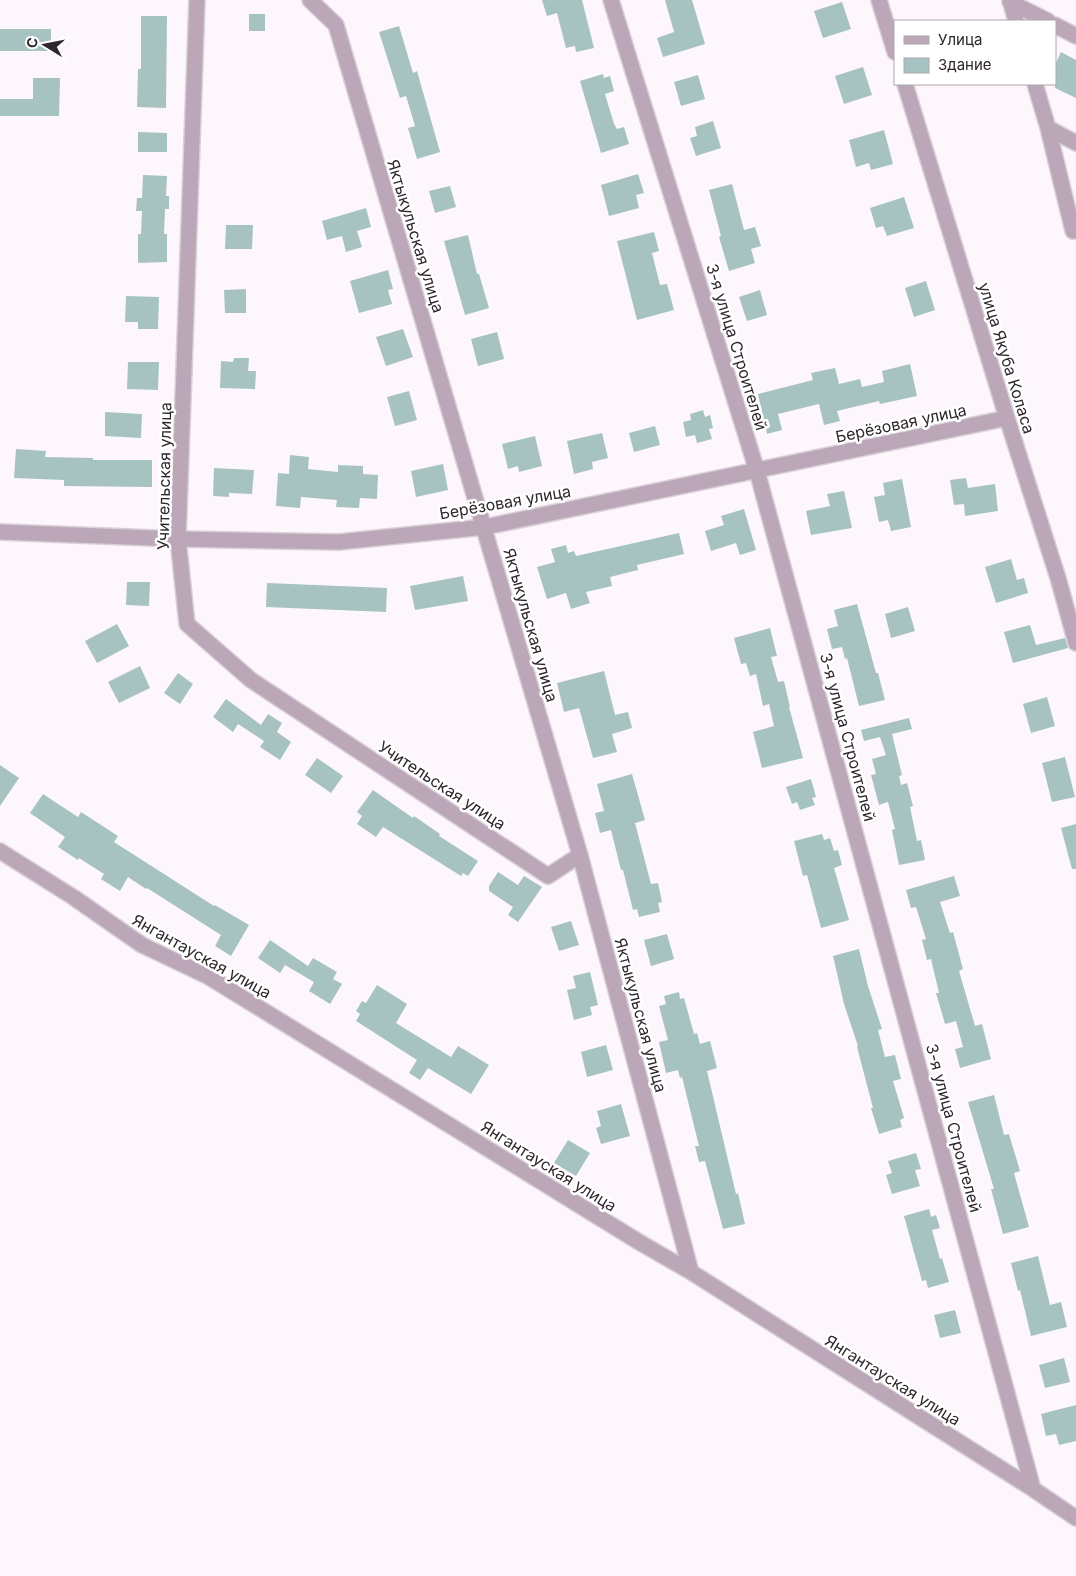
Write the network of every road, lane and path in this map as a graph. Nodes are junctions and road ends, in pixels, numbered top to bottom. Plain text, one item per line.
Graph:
1 (198, 0) edge
2 (310, 0) edge
3 (611, 0) edge
4 (879, 0) edge
5 (1010, 1) edge
6 (1016, 20) edge
7 (1046, 20) edge
8 (1056, 26) edge
9 (1076, 36) edge
10 (894, 49) edge
11 (905, 85) edge
12 (1035, 85) edge
13 (1048, 128) junction
14 (1076, 143) edge
15 (1073, 231) dead end
16 (1007, 418) junction
17 (757, 471) junction
18 (485, 527) junction
19 (0, 532) edge
20 (178, 539) junction
21 (1076, 644) edge
22 (0, 850) edge
23 (580, 855) junction
24 (691, 1272) junction
25 (1033, 1489) junction
26 (1076, 1518) edge

1 - 20 street, Учительская улица
2 - 18 street, Яктыкульская улица
3 - 17 street, 3-я улица Строителей
4 - 10 street
5 - 6 street
5 - 7 street
8 - 9 street
11 - 16 street, улица Якуба Коласа
12 - 13 street
13 - 14 street
13 - 15 street
16 - 17 street, Берёзовая улица
16 - 21 street, улица Якуба Коласа
17 - 18 street, Берёзовая улица
17 - 25 street, 3-я улица Строителей
18 - 20 street, Берёзовая улица
18 - 23 street, Яктыкульская улица
19 - 20 street, Берёзовая улица
20 - 23 street, Учительская улица
22 - 24 street, Янгантауская улица
23 - 24 street, Яктыкульская улица
24 - 25 street, Янгантауская улица
25 - 26 street, Янгантауская улица

